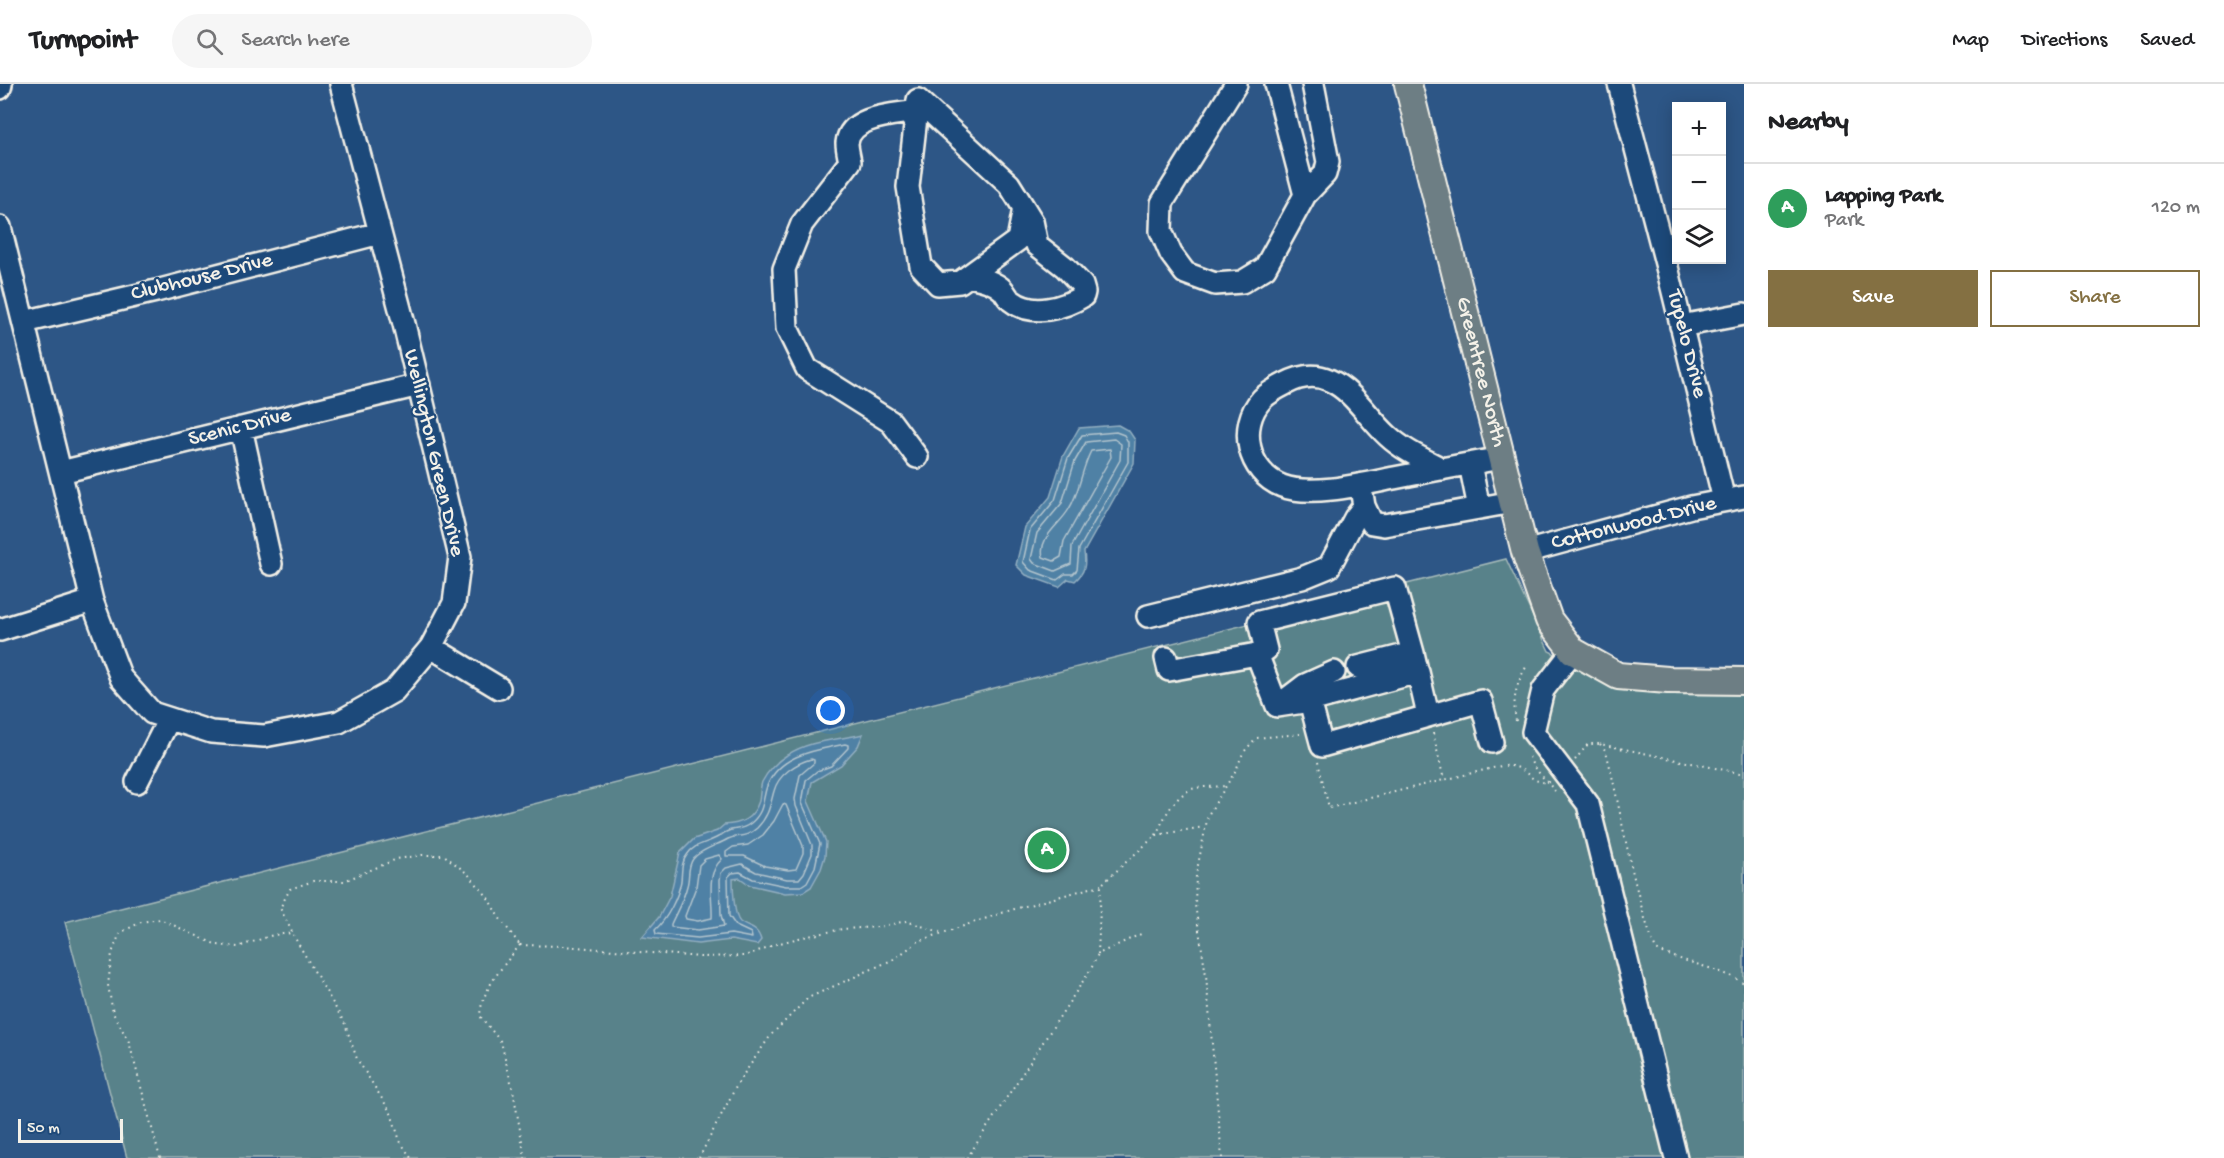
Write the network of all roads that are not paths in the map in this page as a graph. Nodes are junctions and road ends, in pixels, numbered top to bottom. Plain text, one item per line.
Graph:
1 (341, 84) edge
2 (1236, 84) edge
3 (1276, 84) edge
4 (1313, 84) edge
5 (1408, 84) edge
6 (1618, 84) edge
7 (917, 98) edge
8 (1305, 195) junction
9 (1024, 208) junction
10 (0, 227) edge
11 (380, 233) junction
12 (969, 276) junction
13 (1744, 314) edge
14 (24, 322) junction
15 (1681, 326) junction
16 (419, 385) junction
17 (241, 428) junction
18 (917, 457) dead end
19 (1502, 458) junction
20 (1470, 464) junction
21 (1442, 469) junction
22 (61, 472) junction
23 (1361, 484) junction
24 (1734, 499) edge
25 (1513, 502) junction
26 (1364, 506) junction
27 (1479, 508) junction
28 (1525, 552) junction
29 (271, 564) dead end
30 (92, 601) junction
31 (1148, 616) dead end
32 (0, 630) edge
33 (431, 647) junction
34 (1573, 651) junction
35 (1257, 654) junction
36 (1166, 658) dead end
37 (1415, 663) junction
38 (1358, 667) dead end
39 (1334, 672) dead end
40 (1744, 681) edge
41 (499, 688) dead end
42 (1310, 701) junction
43 (1277, 706) junction
44 (1428, 715) junction
45 (169, 719) junction
46 (1492, 742) dead end
47 (137, 783) dead end
48 (1676, 1158) edge

1 - 11 street, Wellington Green Drive
2 - 8 street
3 - 8 street
4 - 8 street
5 - 19 main road, Greentree North
6 - 15 street, Tupelo Drive
7 - 9 street
7 - 12 street
7 - 18 street
9 - 12 street
9 - 12 street
10 - 14 street, Wellington Green Drive
11 - 14 street, Clubhouse Drive
11 - 16 street, Wellington Green Drive
13 - 15 street
14 - 22 street, Wellington Green Drive
15 - 24 street, Tupelo Drive
16 - 17 street, Scenic Drive
16 - 33 street, Wellington Green Drive
17 - 22 street, Scenic Drive
17 - 29 street
19 - 20 street
19 - 25 main road, Greentree North
20 - 21 street
20 - 27 street
21 - 23 street
21 - 23 street
22 - 30 street, Wellington Green Drive
23 - 26 street
24 - 28 street, Cottonwood Drive
25 - 27 street
25 - 28 main road, Greentree North
26 - 27 street
26 - 31 street
28 - 34 main road, Greentree North
30 - 32 street
30 - 45 street, Wellington Green Drive
33 - 41 street
33 - 45 street, Wellington Green Drive
34 - 40 main road
34 - 48 street
35 - 36 street
35 - 37 street
35 - 43 street
37 - 38 street
37 - 42 street
37 - 44 street
39 - 43 street
42 - 43 street
42 - 44 street
44 - 46 street
45 - 47 street

